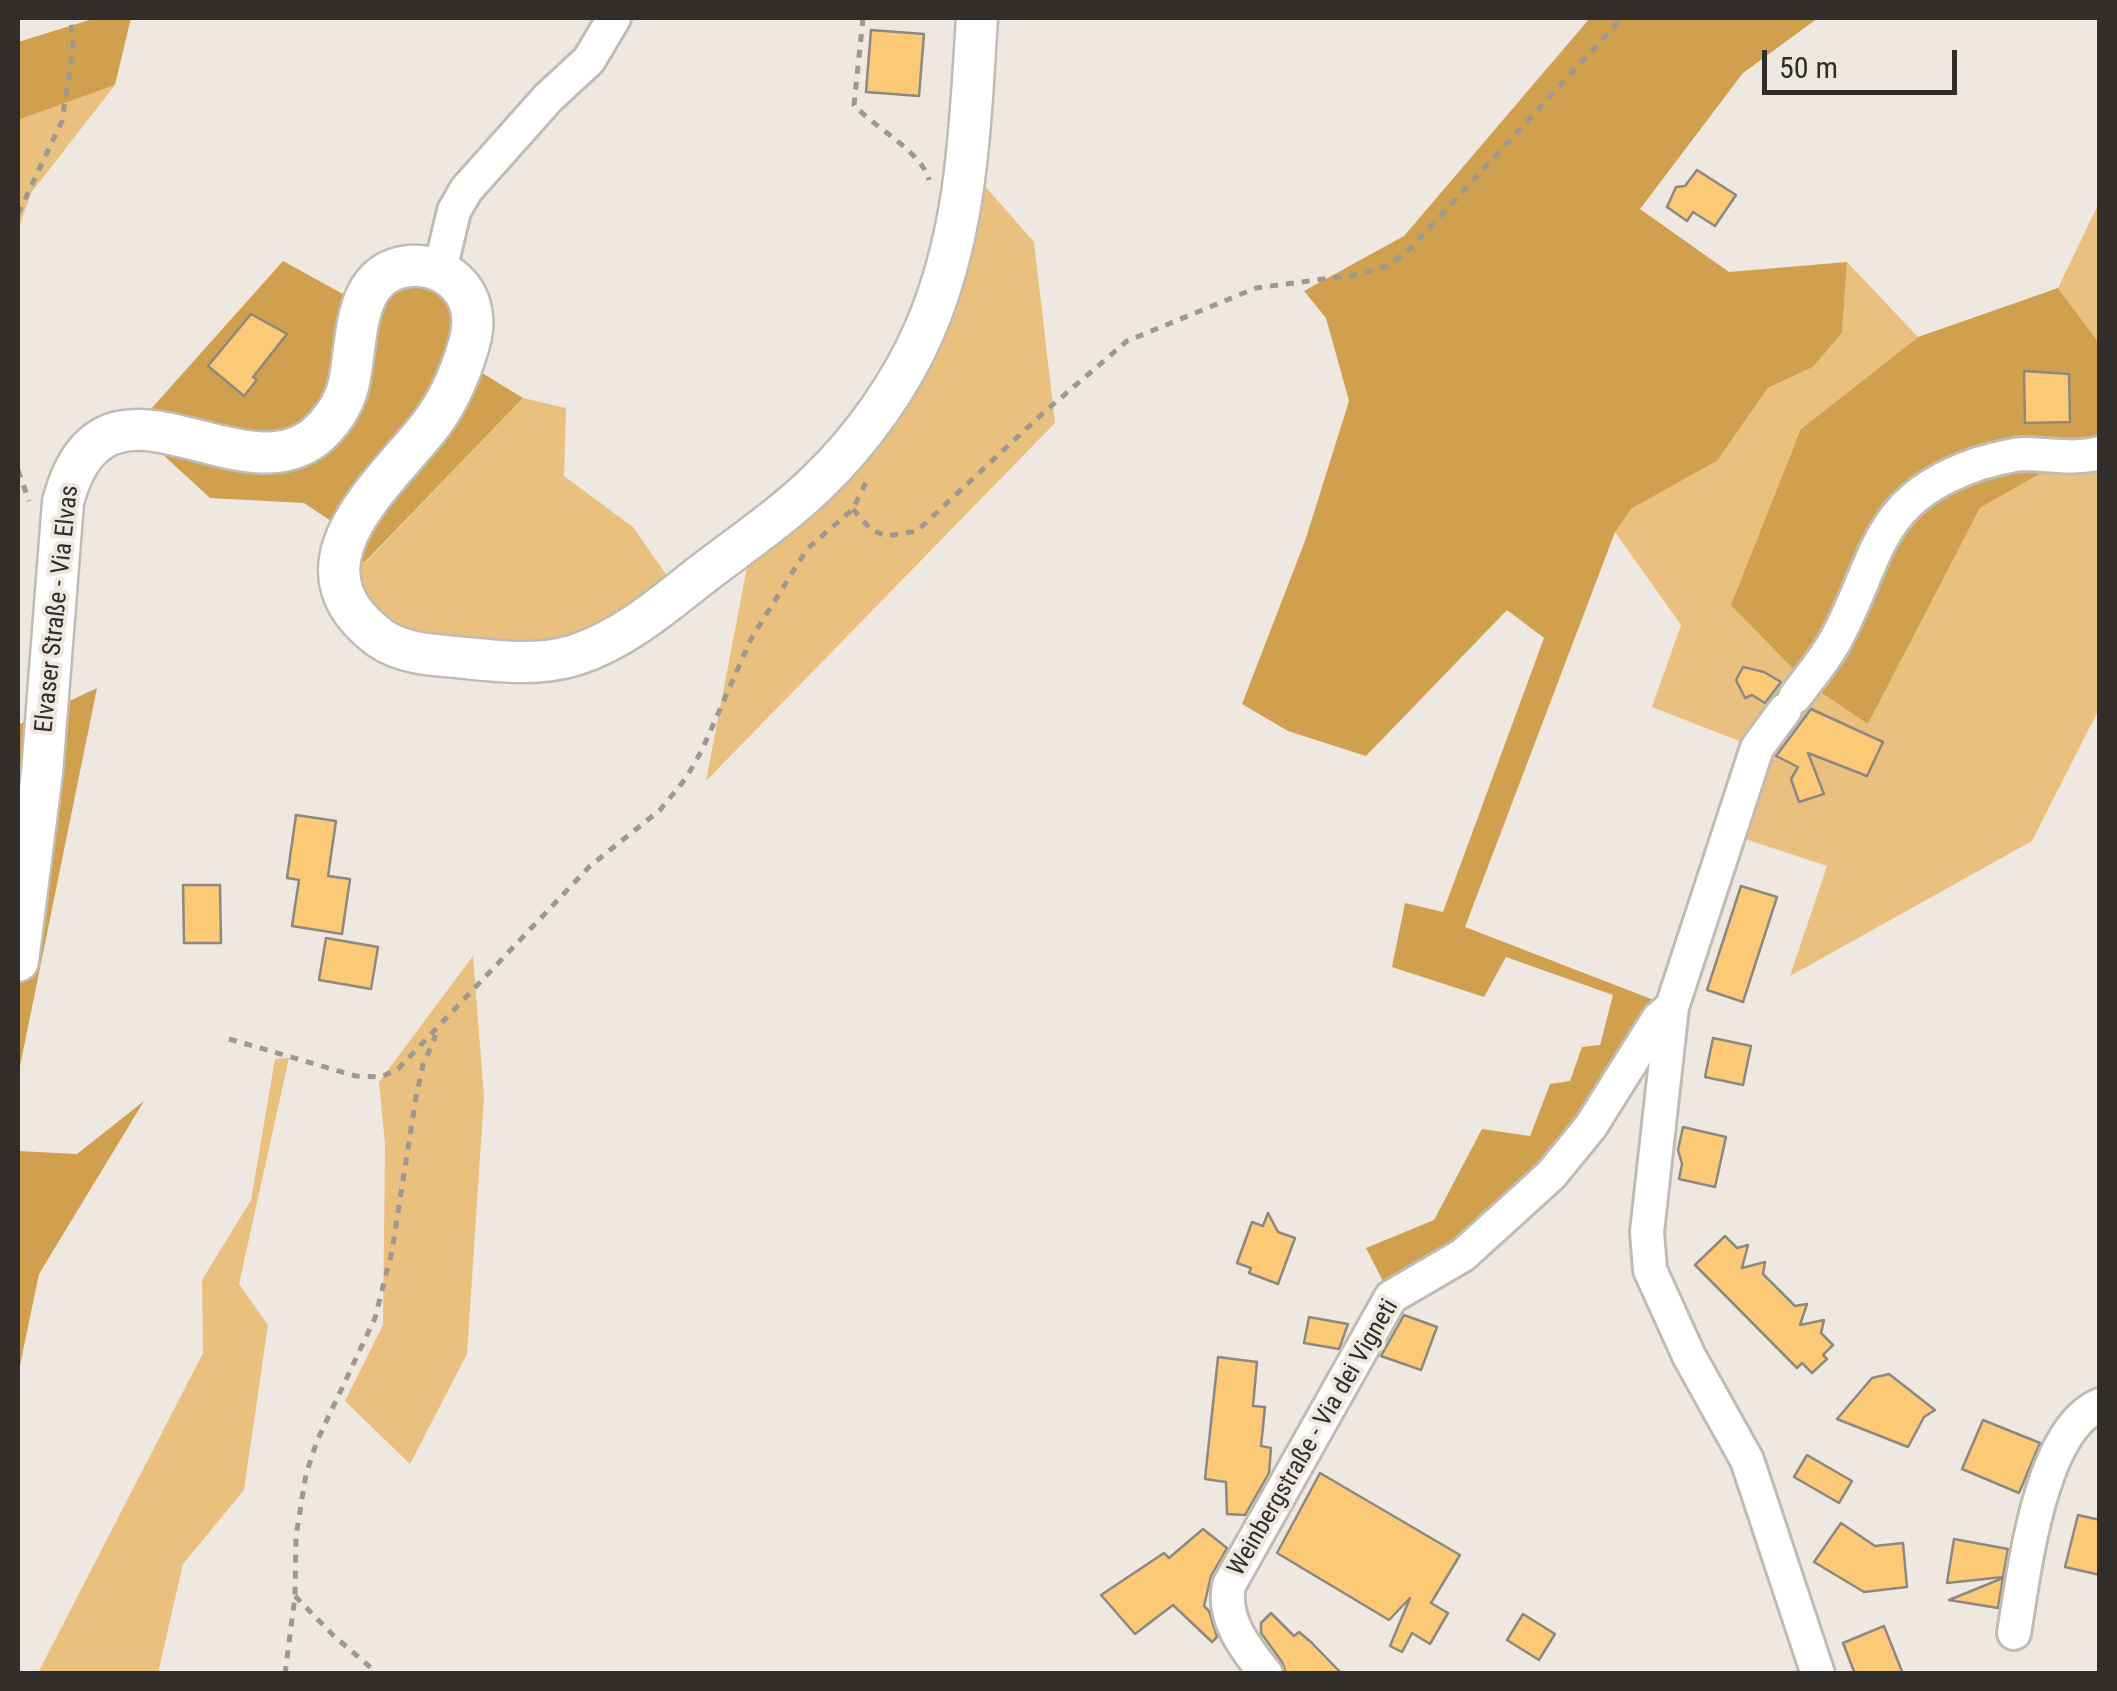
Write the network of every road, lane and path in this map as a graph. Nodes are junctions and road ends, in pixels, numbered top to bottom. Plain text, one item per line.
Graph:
1 (70, 18) edge
2 (614, 18) edge
3 (863, 18) edge
4 (977, 18) edge
5 (1622, 18) edge
6 (930, 193) dead end
7 (18, 214) edge
8 (440, 270) junction
9 (866, 427) junction
10 (2100, 453) edge
11 (853, 508) junction
12 (18, 962) edge
13 (1672, 1007) junction
14 (438, 1030) junction
15 (230, 1039) dead end
16 (2100, 1405) edge
17 (295, 1596) junction
18 (2014, 1633) dead end
19 (285, 1674) edge
20 (378, 1674) edge
21 (1266, 1674) edge
22 (1818, 1674) edge

1 - 7 path
2 - 8 street
3 - 6 path
4 - 9 street
5 - 11 path
8 - 9 street
8 - 12 street, Elvaser Straße - Via Elvas
9 - 11 path
10 - 13 street, Weinbergstraße - Via dei Vigneti
11 - 14 path
13 - 21 street, Weinbergstraße - Via dei Vigneti
13 - 22 street, Weinbergstraße - Via dei Vigneti
14 - 15 path
14 - 17 path
16 - 18 street
17 - 19 path
17 - 20 path

